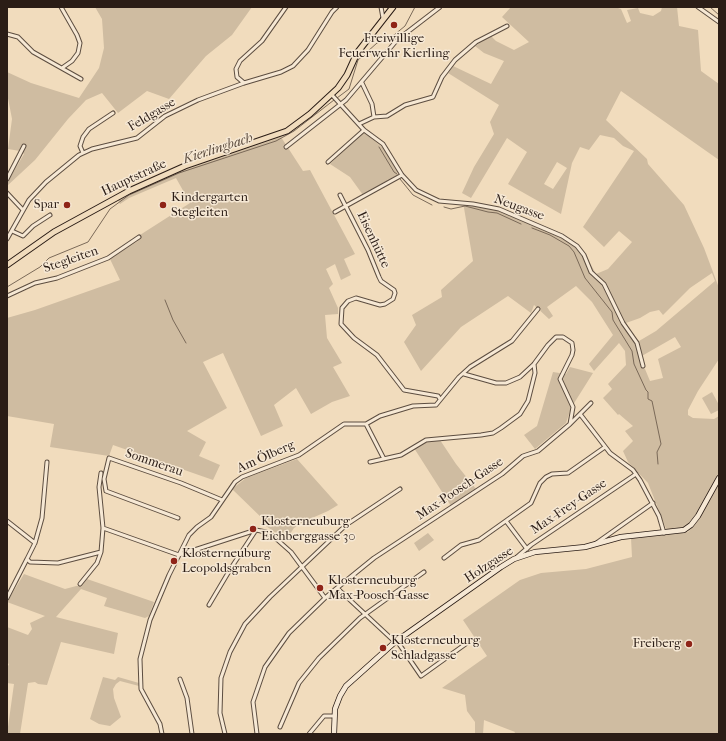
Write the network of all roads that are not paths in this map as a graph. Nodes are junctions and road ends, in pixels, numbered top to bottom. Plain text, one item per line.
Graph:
1 (61, 7) edge
2 (286, 7) edge
3 (337, 7) edge
4 (381, 7) edge
5 (392, 7) edge
6 (440, 7) edge
7 (698, 7) edge
8 (383, 18) junction
9 (719, 22) edge
10 (507, 26) dead end
11 (7, 34) edge
12 (62, 68) junction
13 (81, 79) dead end
14 (244, 83) junction
15 (362, 83) junction
16 (332, 95) junction
17 (340, 102) junction
18 (113, 113) dead end
19 (374, 117) junction
20 (359, 124) junction
21 (364, 130) junction
22 (24, 146) dead end
23 (286, 147) dead end
24 (83, 153) junction
25 (328, 162) dead end
26 (402, 174) junction
27 (7, 179) edge
28 (7, 193) edge
29 (340, 196) dead end
30 (347, 206) junction
31 (23, 210) junction
32 (335, 212) dead end
33 (50, 215) dead end
34 (12, 231) junction
35 (139, 237) dead end
36 (7, 239) edge
37 (7, 265) edge
38 (7, 296) edge
39 (538, 309) dead end
40 (534, 364) junction
41 (643, 366) dead end
42 (464, 374) junction
43 (440, 399) junction
44 (591, 403) dead end
45 (580, 414) junction
46 (366, 424) junction
47 (570, 424) junction
48 (605, 447) junction
49 (384, 459) junction
50 (47, 462) dead end
51 (370, 462) dead end
52 (100, 473) dead end
53 (636, 474) junction
54 (719, 478) edge
55 (400, 489) dead end
56 (222, 500) junction
57 (652, 503) junction
58 (178, 518) dead end
59 (7, 521) edge
60 (506, 521) junction
61 (104, 528) junction
62 (256, 530) junction
63 (612, 531) junction
64 (664, 533) junction
65 (616, 538) junction
66 (35, 543) junction
67 (531, 545) junction
68 (594, 545) junction
69 (527, 549) junction
70 (101, 552) junction
71 (535, 552) junction
72 (179, 555) junction
73 (444, 558) dead end
74 (28, 559) junction
75 (514, 559) junction
76 (302, 566) junction
77 (424, 572) dead end
78 (80, 584) dead end
79 (337, 588) junction
80 (7, 598) edge
81 (325, 598) junction
82 (209, 606) dead end
83 (365, 614) junction
84 (396, 642) junction
85 (467, 643) dead end
86 (180, 679) dead end
87 (334, 716) junction
88 (280, 727) dead end
89 (162, 734) edge
90 (192, 734) edge
91 (225, 734) edge
92 (257, 734) edge
93 (309, 734) edge
94 (334, 734) edge

1 - 12 street
2 - 14 street
3 - 14 street, Feldgasse
4 - 8 street
5 - 8 main road, Hauptstraße
6 - 15 street
7 - 9 street
8 - 16 main road, Hauptstraße
10 - 19 street
11 - 12 street
12 - 13 street
14 - 24 street, Feldgasse
15 - 17 street
15 - 19 street
16 - 17 street, Neugasse
16 - 37 main road, Hauptstraße
17 - 20 street, Neugasse
17 - 23 street
18 - 24 street
19 - 20 street
20 - 21 street, Neugasse
21 - 25 street
21 - 26 street, Neugasse
22 - 27 street
24 - 31 street, Feldgasse
26 - 30 street
26 - 41 street, Neugasse
28 - 31 street
29 - 30 street, Eisenhütte
30 - 32 street
30 - 43 street, Eisenhütte
31 - 34 street, Feldgasse
33 - 34 street
34 - 36 street, Feldgasse
35 - 38 street, Stegleiten
39 - 42 street, Am Ölberg
40 - 42 street
40 - 47 street
40 - 49 street
42 - 43 street, Am Ölberg
43 - 46 street, Am Ölberg
44 - 45 street, Max-Poosch-Gasse
45 - 47 street, Max-Poosch-Gasse
45 - 48 street
46 - 49 street
46 - 56 street, Am Ölberg
47 - 79 street, Max-Poosch-Gasse
48 - 53 street
48 - 60 street
49 - 51 street
50 - 66 street
52 - 61 street
53 - 57 street
53 - 67 street, Max-Frey-Gasse
54 - 64 street, Holzgasse
55 - 76 street
56 - 58 street, Sommerau
56 - 72 street, Am Ölberg
57 - 63 street
57 - 64 street
59 - 66 street
60 - 69 street
60 - 73 street
61 - 70 street
61 - 72 street
62 - 72 street
62 - 76 street
62 - 82 street
63 - 65 street
63 - 68 street
64 - 65 street, Holzgasse
65 - 68 street, Holzgasse
66 - 74 street
67 - 69 street, Max-Frey-Gasse
67 - 71 street
68 - 71 street, Holzgasse
69 - 75 street, Max-Frey-Gasse
70 - 74 street
70 - 78 street
71 - 75 street, Holzgasse
72 - 89 street, Am Ölberg
74 - 80 street
75 - 84 street, Holzgasse
76 - 81 street
76 - 91 street
77 - 83 street
79 - 81 street, Max-Poosch-Gasse
79 - 83 street
81 - 92 street, Max-Poosch-Gasse
83 - 84 street
83 - 88 street
84 - 85 street
84 - 87 street, Holzgasse
86 - 90 street
87 - 93 street
87 - 94 street, Holzgasse

